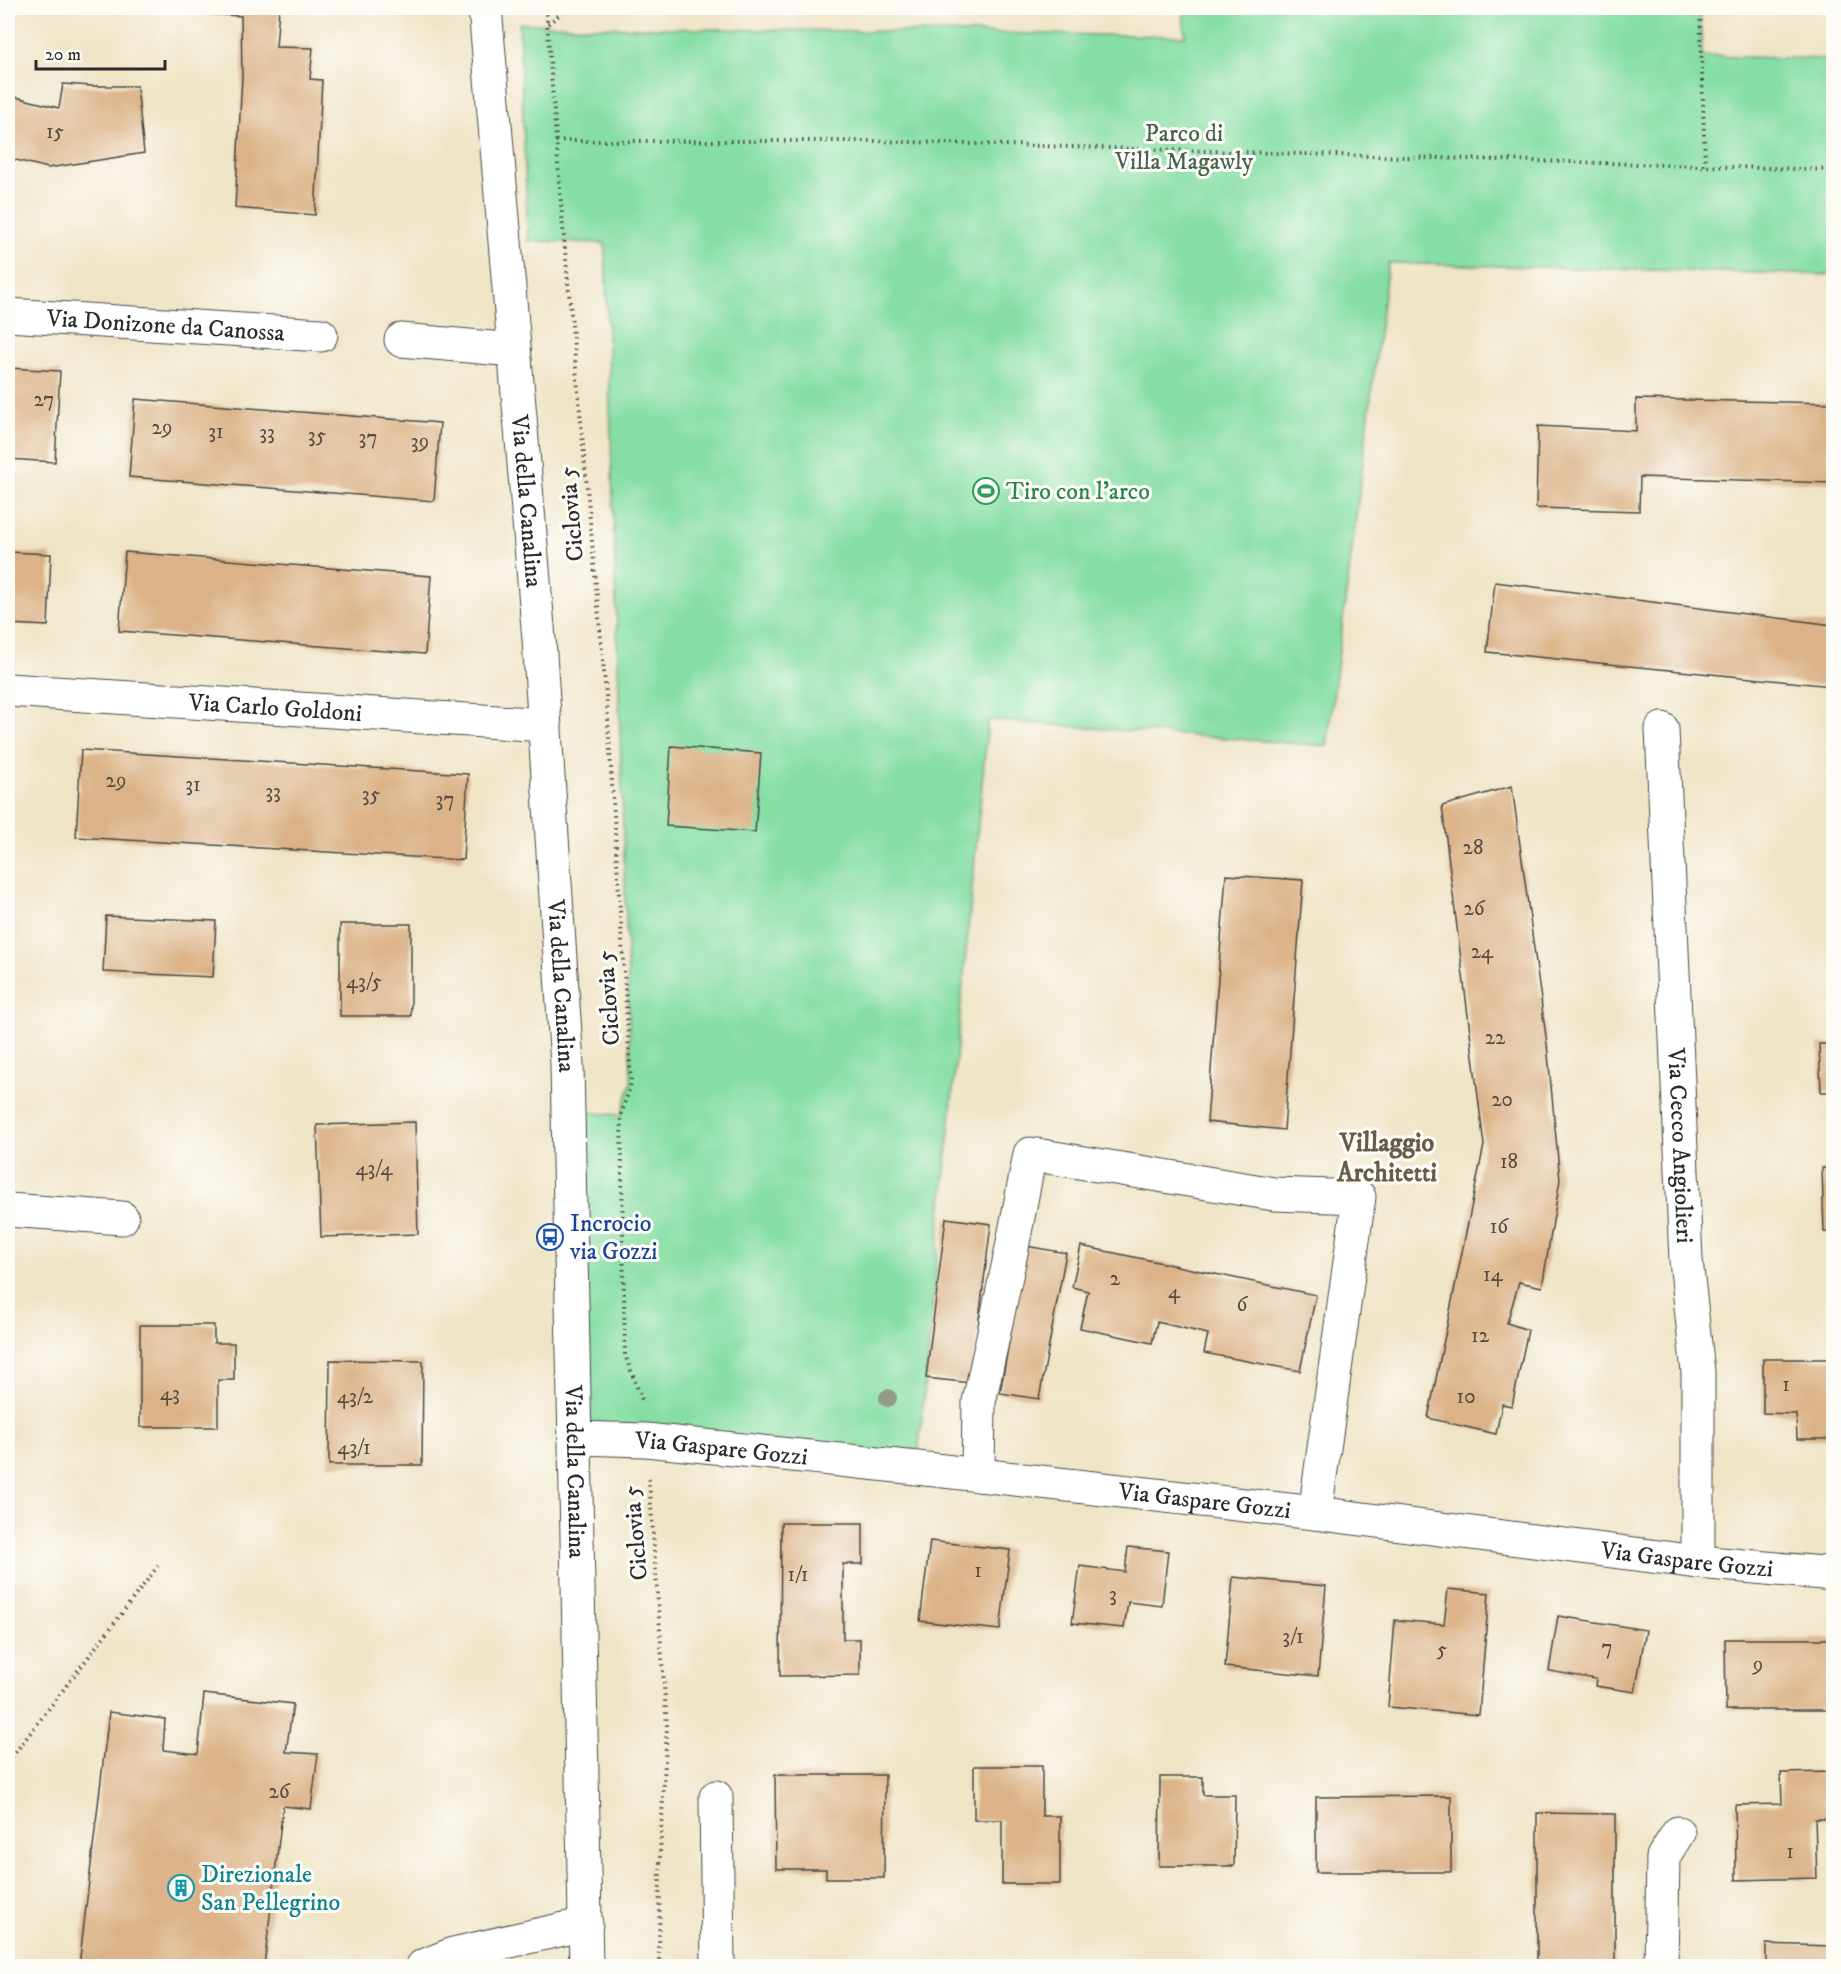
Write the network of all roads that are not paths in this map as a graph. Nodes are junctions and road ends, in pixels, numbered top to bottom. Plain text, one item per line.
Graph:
1 (484, 8) edge
2 (8, 315) edge
3 (321, 335) dead end
4 (401, 340) dead end
5 (514, 350) junction
6 (8, 690) edge
7 (544, 725) junction
8 (1662, 729) dead end
9 (8, 1210) edge
10 (122, 1218) dead end
11 (575, 1438) junction
12 (978, 1475) junction
13 (1315, 1513) junction
14 (1698, 1562) junction
15 (1833, 1574) edge
16 (716, 1797) dead end
17 (1678, 1833) dead end
18 (586, 1924) junction
19 (423, 1966) edge
20 (586, 1966) edge
21 (718, 1966) edge
22 (1661, 1966) edge

1 - 5 street, Via della Canalina
2 - 3 street, Via Donizone da Canossa
4 - 5 street
5 - 7 street, Via della Canalina
6 - 7 street, Via Carlo Goldoni
7 - 11 street, Via della Canalina
8 - 14 street, Via Cecco Angiolieri
9 - 10 street
11 - 12 street, Via Gaspare Gozzi
11 - 18 street, Via della Canalina
12 - 13 street, Via Gaspare Gozzi
12 - 13 street
13 - 14 street, Via Gaspare Gozzi
14 - 15 street, Via Gaspare Gozzi
16 - 21 street
17 - 22 street
18 - 19 street
18 - 20 street, Via della Canalina

